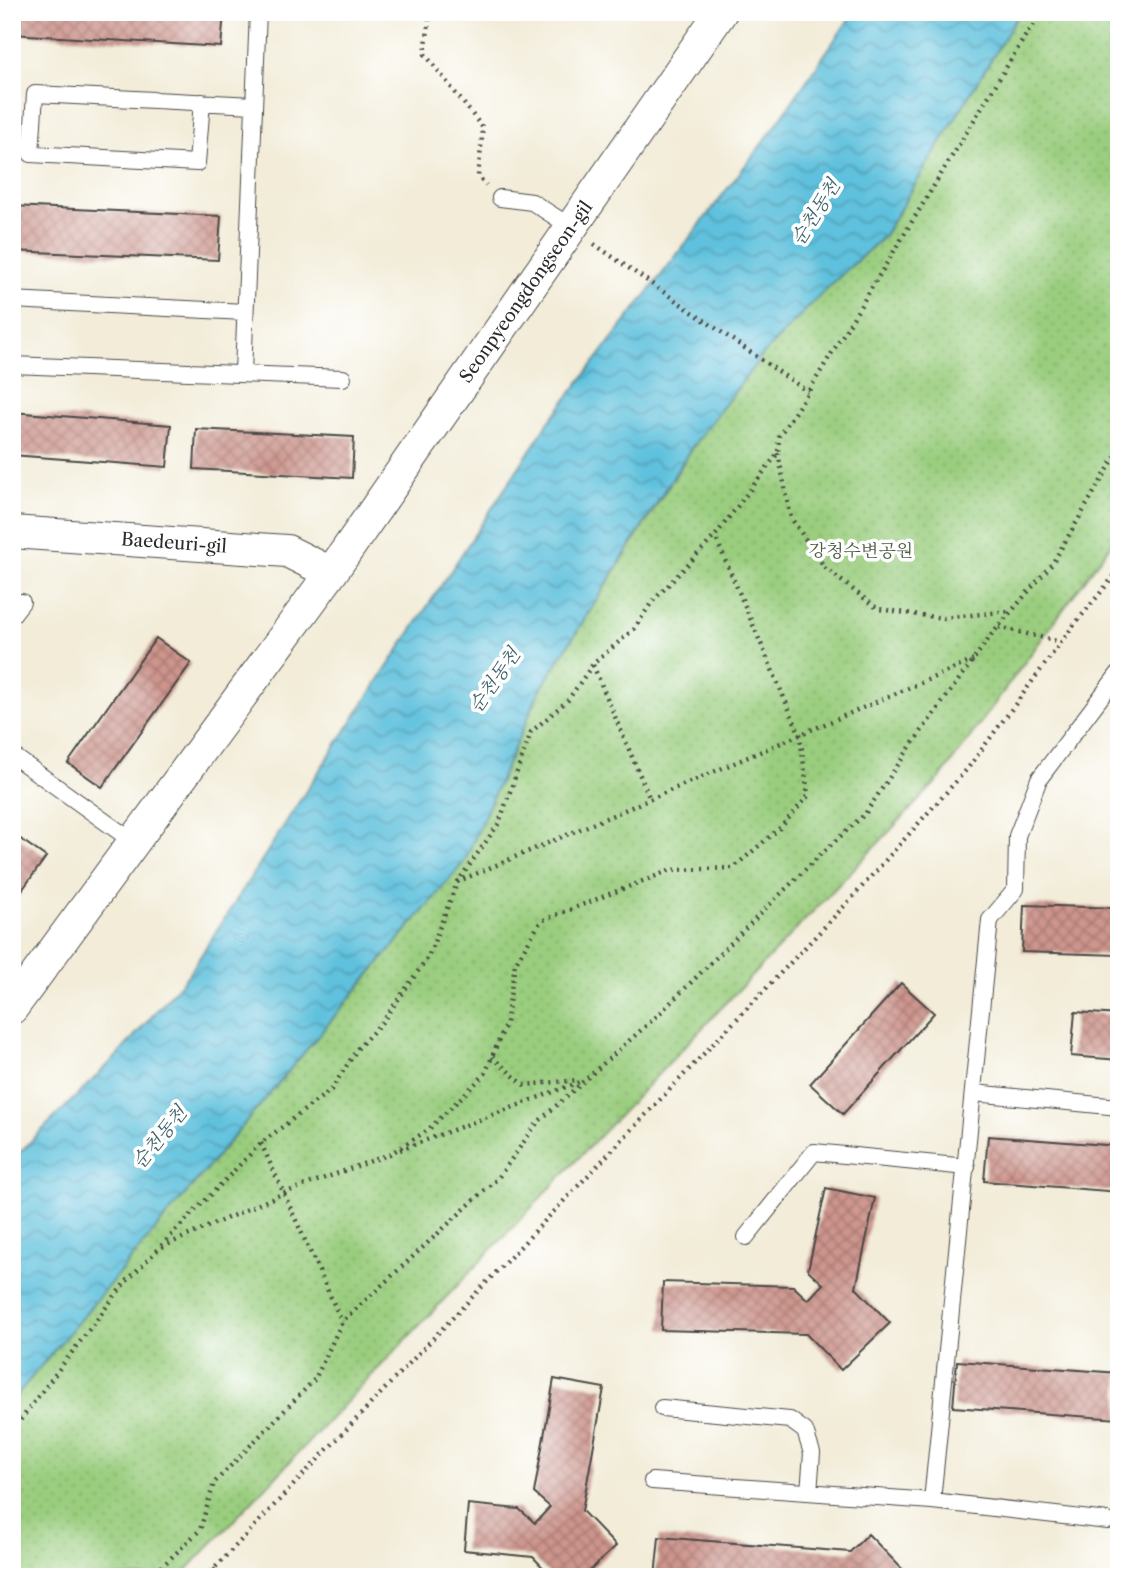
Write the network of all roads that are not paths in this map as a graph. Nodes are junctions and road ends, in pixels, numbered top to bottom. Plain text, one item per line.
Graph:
1 (258, 12) edge
2 (721, 12) edge
3 (202, 102) junction
4 (254, 105) junction
5 (500, 198) road end
6 (571, 227) junction
7 (12, 300) edge
8 (245, 312) junction
9 (12, 365) edge
10 (243, 372) junction
11 (343, 378) dead end
12 (12, 532) edge
13 (331, 573) junction
14 (1119, 673) edge
15 (12, 755) edge
16 (135, 843) junction
17 (12, 1008) edge
18 (974, 1093) junction
19 (1119, 1107) edge
20 (967, 1167) junction
21 (746, 1237) dead end
22 (662, 1408) dead end
23 (652, 1481) dead end
24 (809, 1492) junction
25 (932, 1501) junction
26 (1108, 1521) dead end

1 - 4 lane
2 - 6 street, Seonpyeongdongseon-gil
3 - 3 lane
3 - 4 lane
4 - 8 lane
5 - 6 lane
6 - 13 street, Seonpyeongdongseon-gil
7 - 8 lane
8 - 10 lane
9 - 10 lane
10 - 11 lane
12 - 13 street, Baedeuri-gil
13 - 16 street, Seonpyeongdongseon-gil
14 - 18 lane
15 - 16 lane
16 - 17 street, Seonpyeongdongseon-gil
18 - 19 lane
18 - 20 lane
20 - 21 lane
20 - 25 lane
22 - 24 lane
23 - 24 lane
24 - 25 lane
25 - 26 lane

